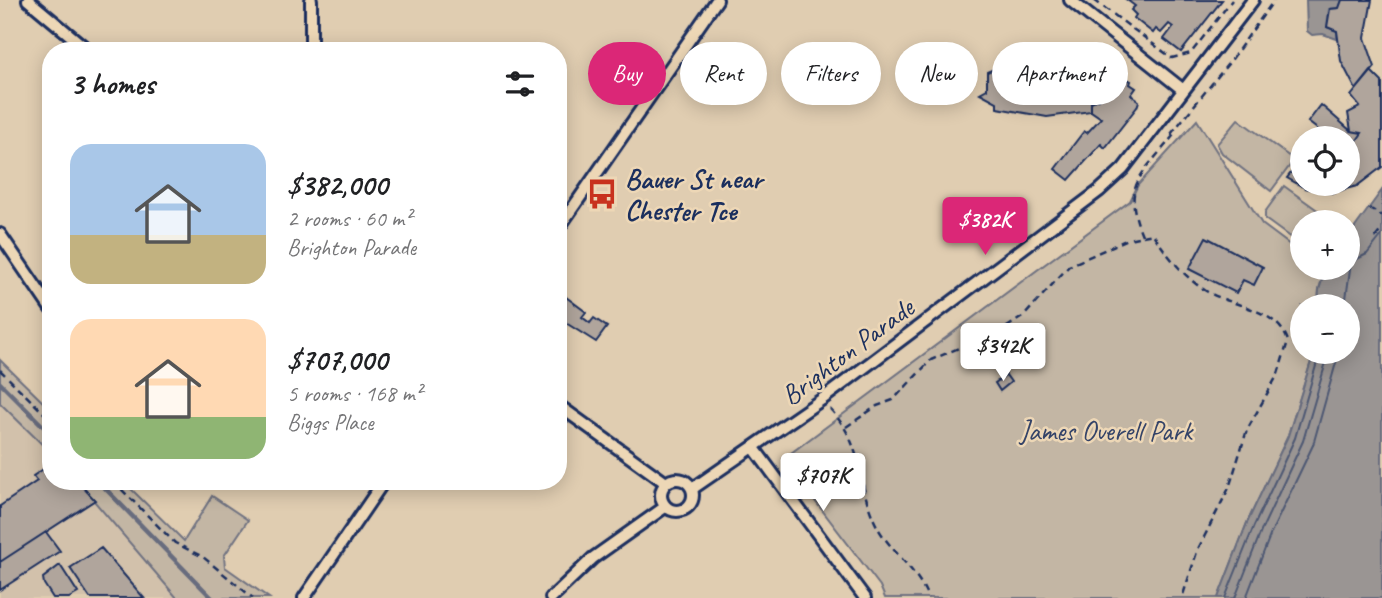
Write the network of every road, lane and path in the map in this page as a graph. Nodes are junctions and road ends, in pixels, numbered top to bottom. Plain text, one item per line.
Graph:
1 (28, 0) edge
2 (311, 0) edge
3 (717, 0) edge
4 (1070, 0) edge
5 (1094, 0) edge
6 (1102, 0) edge
7 (1232, 0) edge
8 (1253, 0) edge
9 (1274, 0) edge
10 (1100, 5) junction
11 (78, 42) edge
12 (311, 42) edge
13 (1182, 89) junction
14 (1158, 121) junction
15 (1171, 134) junction
16 (1370, 208) dead end
17 (567, 216) edge
18 (1382, 216) edge
19 (1382, 229) edge
20 (0, 234) edge
21 (1142, 235) junction
22 (1375, 238) dead end
23 (42, 296) edge
24 (0, 370) edge
25 (821, 400) junction
26 (42, 411) edge
27 (567, 412) edge
28 (846, 427) junction
29 (754, 448) junction
30 (861, 464) junction
31 (666, 483) junction
32 (692, 489) junction
33 (122, 490) edge
34 (378, 490) edge
35 (798, 504) junction
36 (665, 507) junction
37 (253, 598) edge
38 (304, 598) edge
39 (551, 598) edge
40 (865, 598) edge
41 (928, 598) edge
42 (1182, 598) edge

1 - 11 street
2 - 12 street
3 - 17 street
4 - 13 street
5 - 10 path
6 - 10 path
7 - 10 path
8 - 13 street, Brighton Parade
9 - 15 path
13 - 14 street, Brighton Parade
14 - 15 path
14 - 25 street, Brighton Parade
15 - 21 path
16 - 18 path
19 - 22 path
20 - 23 street
21 - 28 path
21 - 42 path
24 - 26 path
25 - 28 path
25 - 29 street, Brighton Parade
27 - 31 street
28 - 30 path
29 - 32 street, Brighton Parade
29 - 35 street
30 - 35 path
30 - 41 path
31 - 32 street
31 - 36 street
32 - 36 street
33 - 37 path
34 - 38 street
35 - 40 street
36 - 39 street

